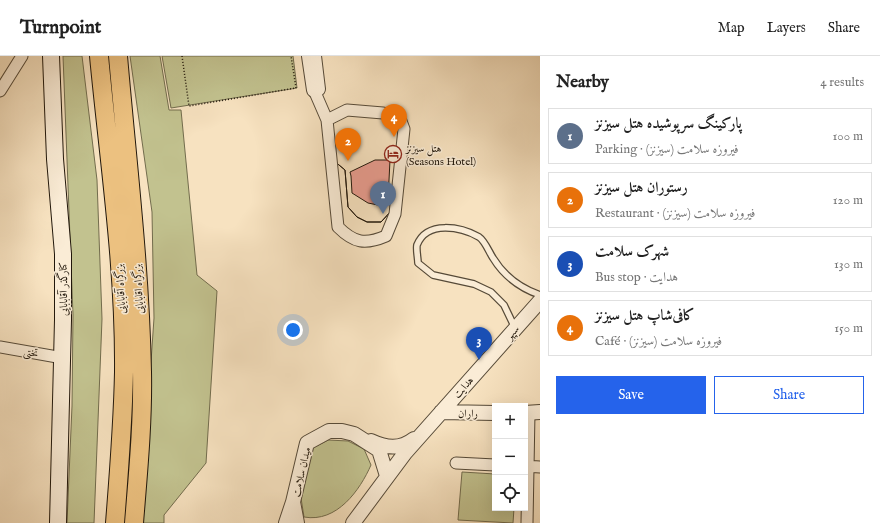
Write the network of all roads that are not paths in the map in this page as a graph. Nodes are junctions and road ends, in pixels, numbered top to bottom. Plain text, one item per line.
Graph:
1 (22, 56) edge
2 (51, 56) edge
3 (100, 56) edge
4 (118, 56) edge
5 (309, 56) edge
6 (314, 56) edge
7 (316, 90) junction
8 (0, 91) edge
9 (327, 120) junction
10 (540, 295) edge
11 (540, 301) edge
12 (515, 328) junction
13 (0, 347) edge
14 (62, 358) junction
15 (484, 362) joint
16 (441, 412) junction
17 (492, 413) edge
18 (531, 413) edge
19 (430, 425) junction
20 (362, 437) junction
21 (528, 445) edge
22 (456, 463) dead end
23 (492, 465) edge
24 (528, 466) edge
25 (540, 467) edge
26 (526, 475) edge
27 (388, 476) junction
28 (293, 502) junction
29 (58, 523) edge
30 (115, 523) edge
31 (134, 523) edge
32 (286, 523) edge
33 (297, 523) edge
34 (353, 523) edge
35 (527, 523) edge

1 - 8 street
2 - 14 main road, کنارگذر آقابابایی
3 - 30 highway, بزرگراه آقابابایی
4 - 31 highway, بزرگراه اقابابایی
5 - 7 street
6 - 7 street
7 - 9 street
9 - 9 street
10 - 12 lane
11 - 12 street, سپهر
12 - 15 street, سپهر
13 - 14 street, تختی
14 - 29 main road, کنارگذر آقابابایی
15 - 16 street, هدایت
16 - 17 street, راران
16 - 19 street
18 - 21 street
19 - 20 street
19 - 27 street
20 - 27 street, میدان سلامت
20 - 28 street, میدان سلامت
22 - 23 street
24 - 25 street
26 - 35 street
27 - 34 street
28 - 32 street
28 - 33 street, میدان سلامت

